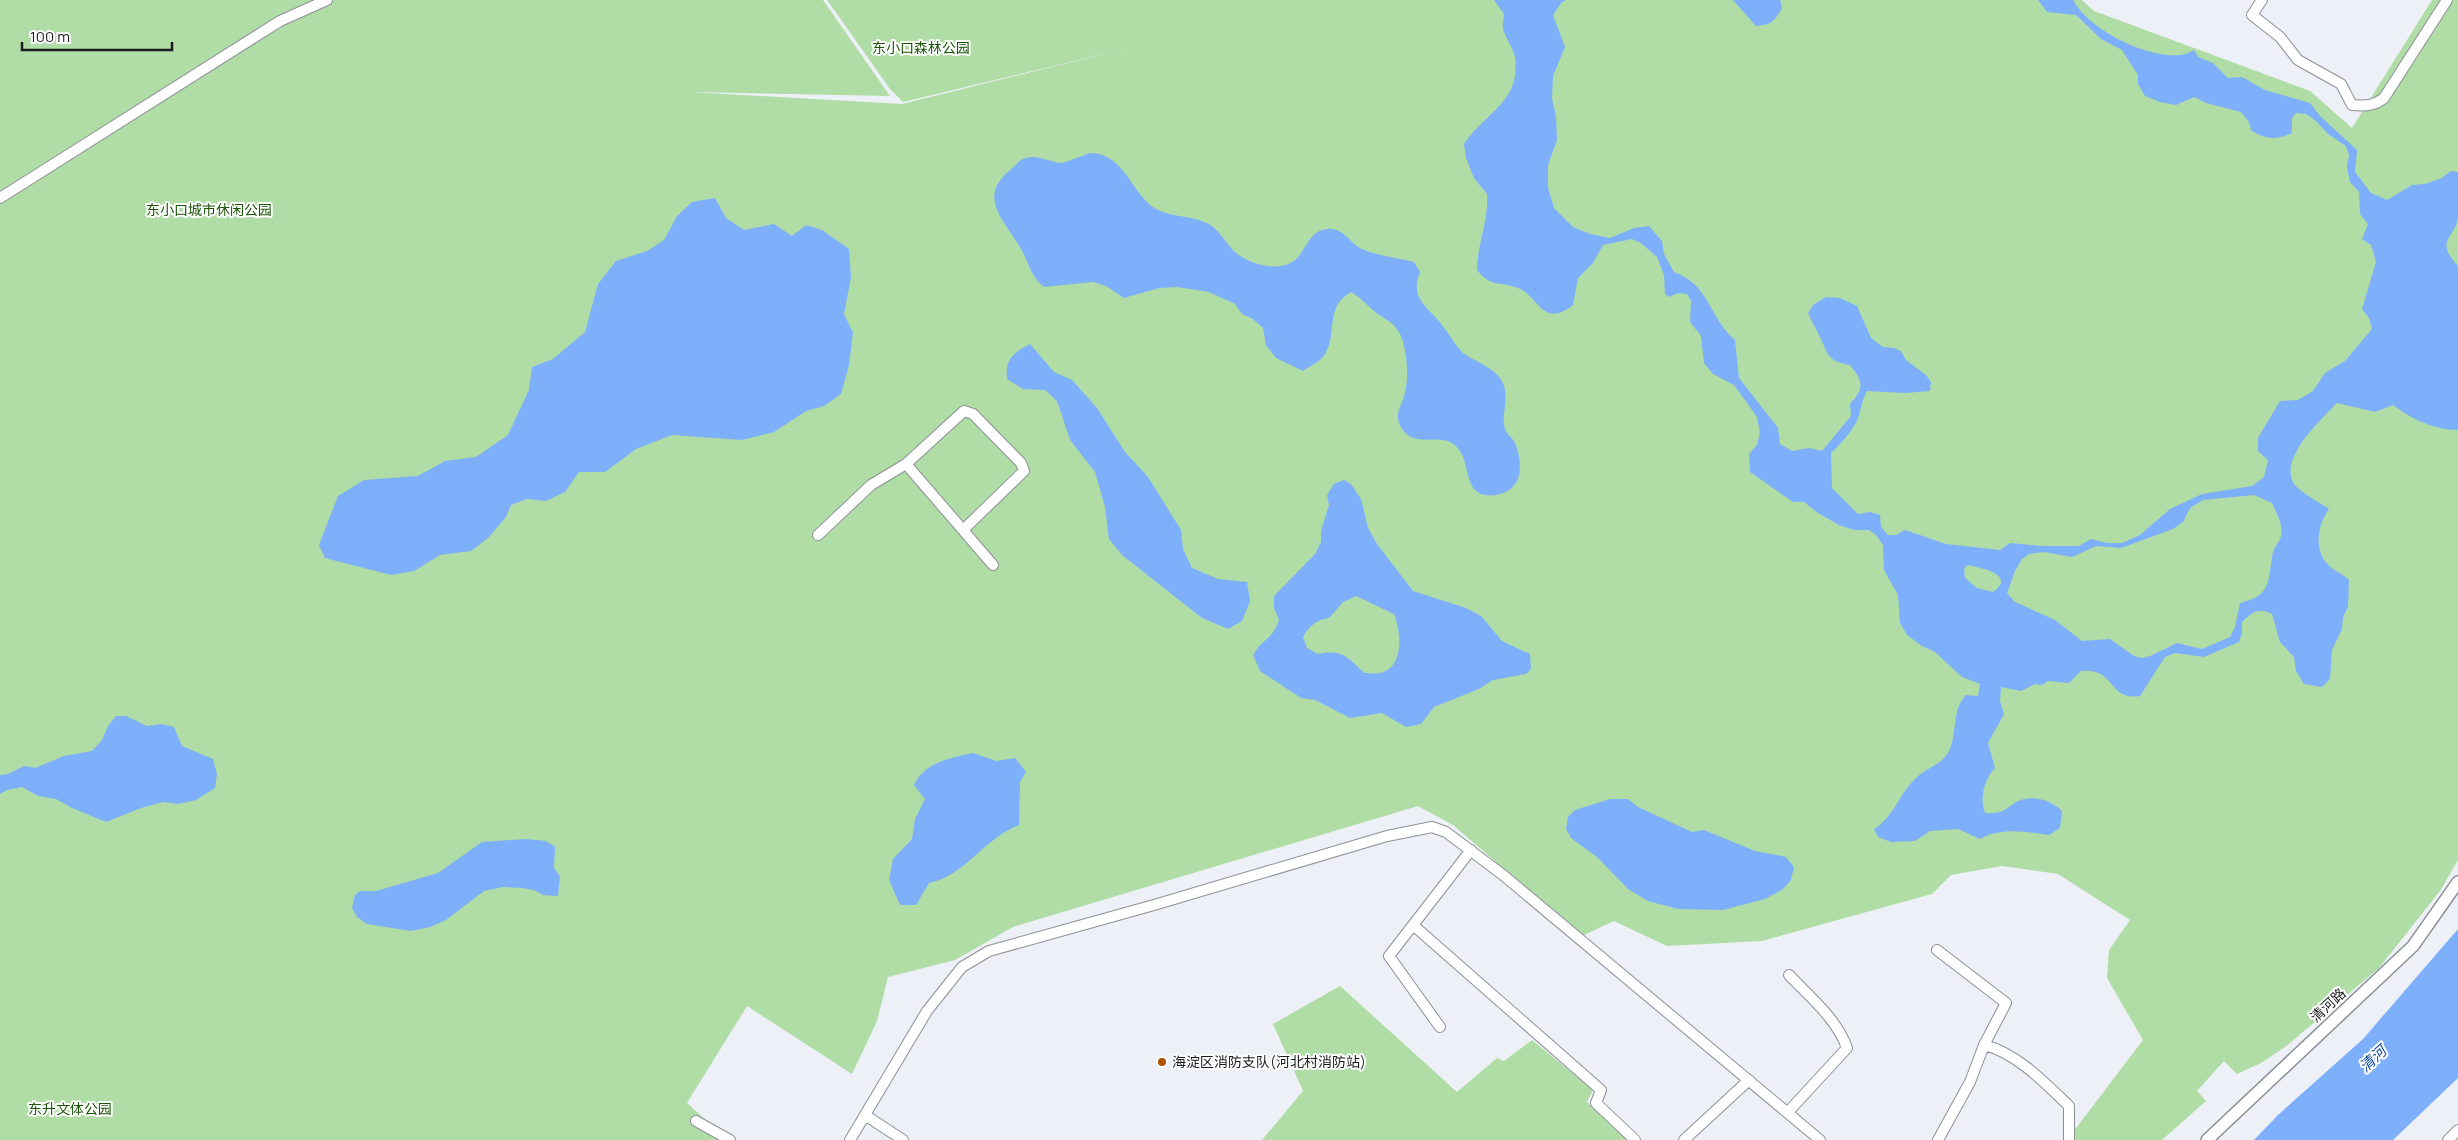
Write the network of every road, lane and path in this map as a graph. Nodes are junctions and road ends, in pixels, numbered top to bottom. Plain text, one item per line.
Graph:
1 (327, 0) edge
2 (2262, 0) edge
3 (2447, 0) edge
4 (0, 198) edge
5 (906, 464) junction
6 (963, 530) junction
7 (818, 534) dead end
8 (993, 565) dead end
9 (1470, 850) junction
10 (2458, 882) edge
11 (1414, 925) junction
12 (1937, 950) dead end
13 (1789, 974) dead end
14 (1440, 1026) dead end
15 (1984, 1045) junction
16 (1749, 1080) junction
17 (1788, 1112) junction
18 (865, 1115) junction
19 (696, 1121) dead end
20 (2458, 1130) edge
21 (730, 1140) edge
22 (850, 1140) edge
23 (903, 1140) edge
24 (1635, 1140) edge
25 (1684, 1140) edge
26 (1820, 1140) edge
27 (1938, 1140) edge
28 (2069, 1140) edge
29 (2207, 1140) edge
30 (2448, 1140) edge

1 - 4 street
2 - 3 street
5 - 6 street
5 - 6 street
5 - 7 street
6 - 8 street
9 - 11 street
9 - 16 street
9 - 18 street
10 - 29 street, 清河路
11 - 14 street
11 - 24 street
12 - 15 street
13 - 17 street
15 - 27 street
15 - 28 street
16 - 17 street
16 - 25 street
17 - 26 street
18 - 22 street
18 - 23 street
19 - 21 street
20 - 30 street

